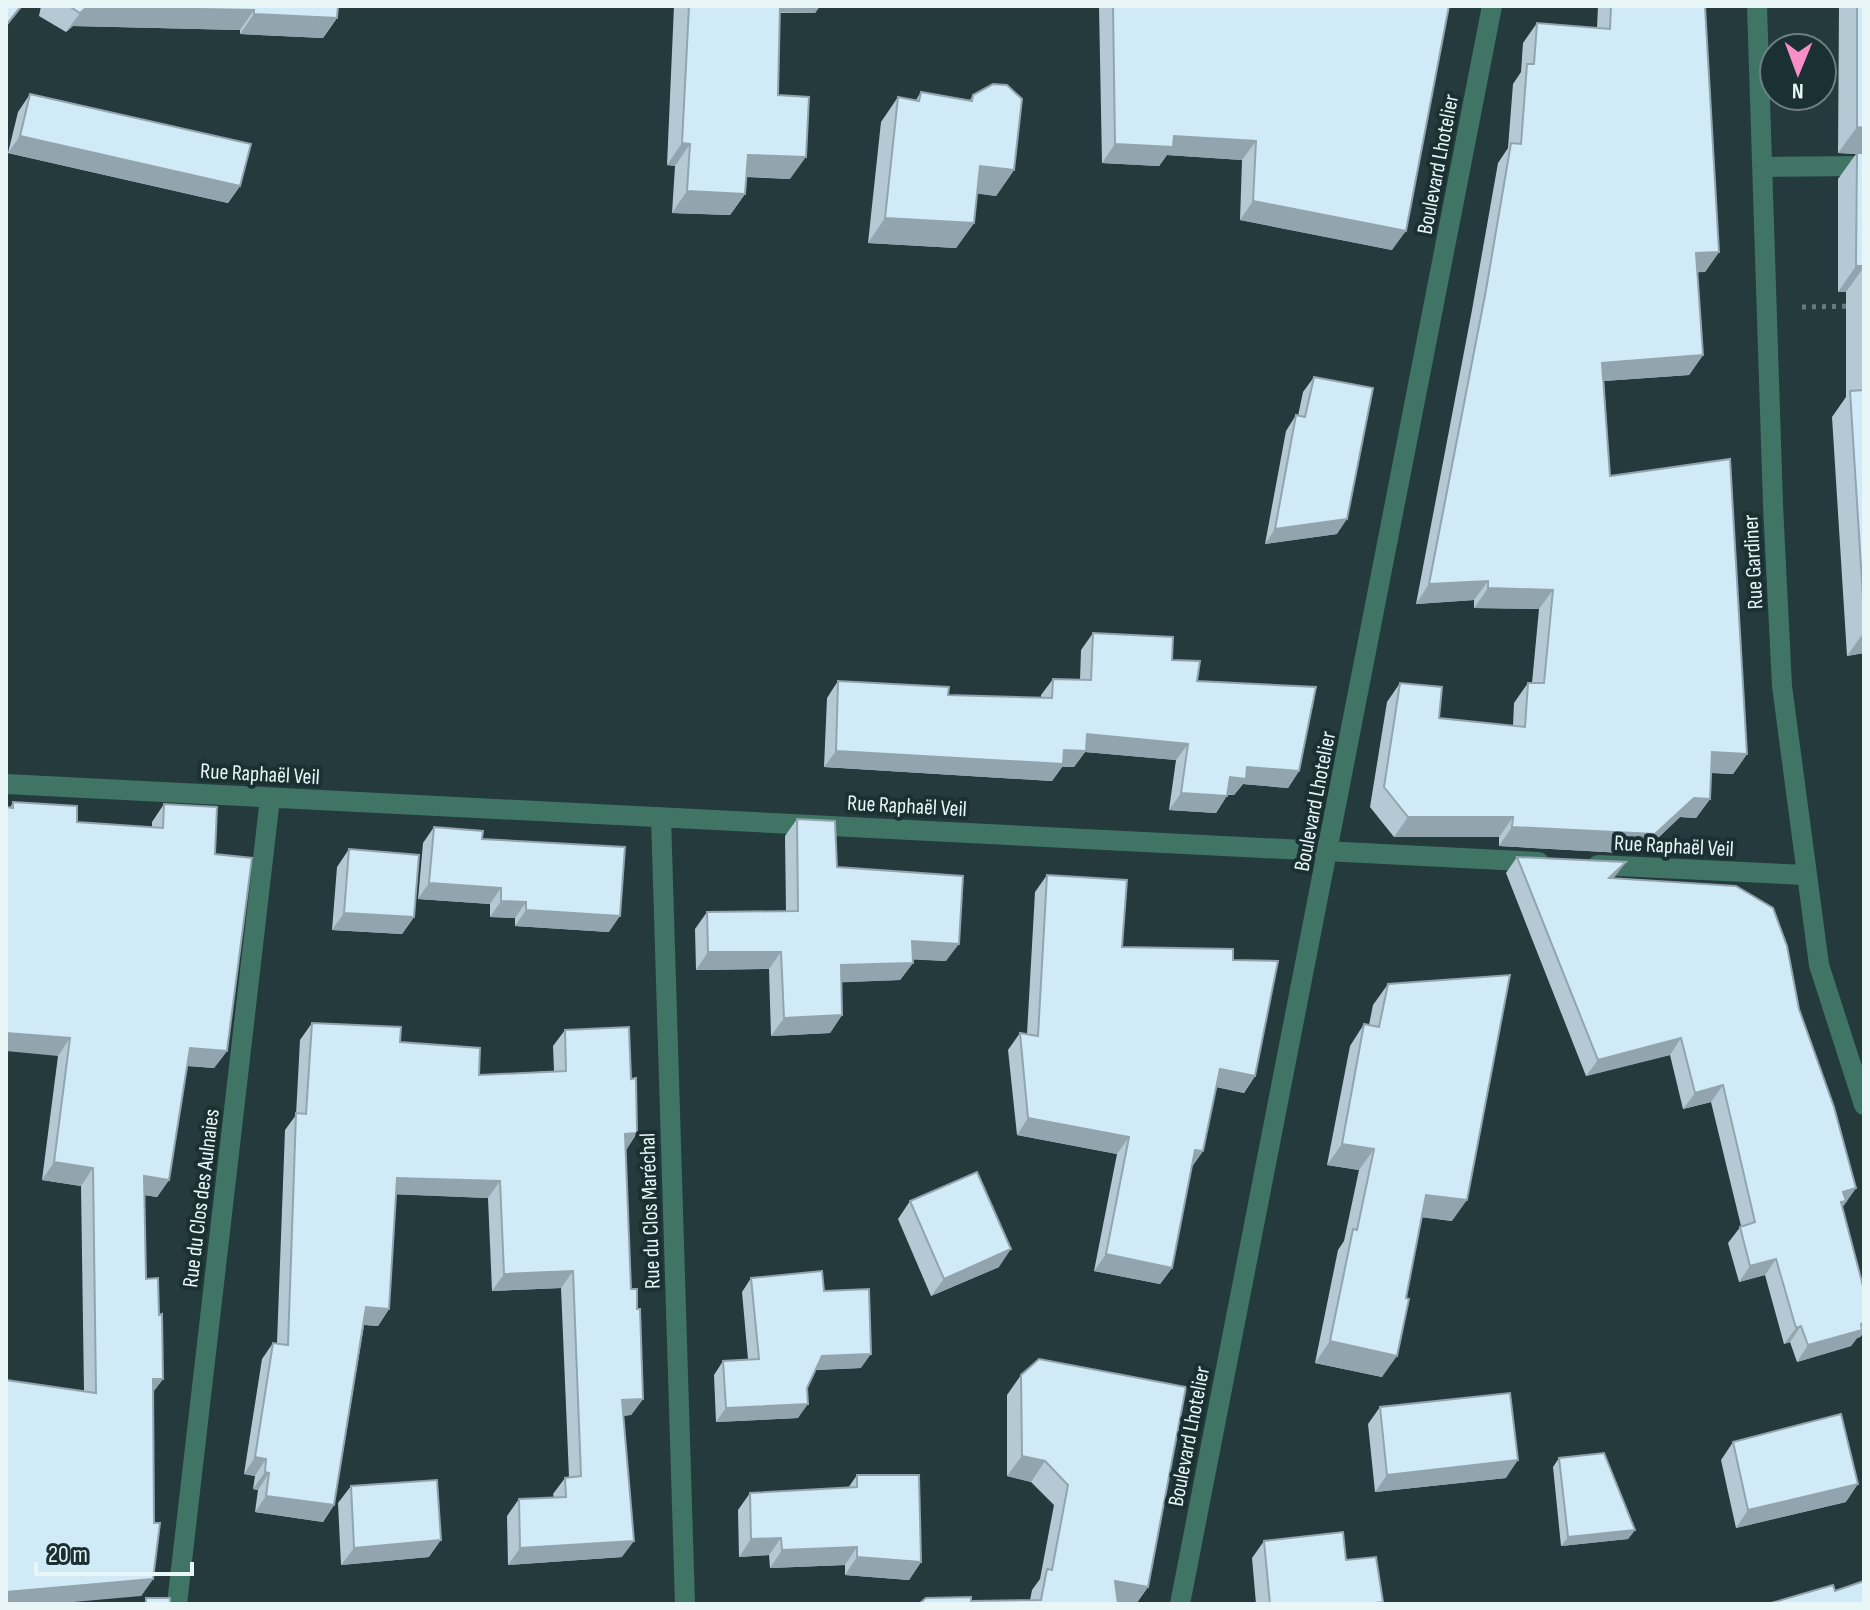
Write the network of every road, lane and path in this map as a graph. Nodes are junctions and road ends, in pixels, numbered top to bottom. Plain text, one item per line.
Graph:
1 (1492, 6) edge
2 (1757, 6) edge
3 (1864, 166) edge
4 (1764, 167) junction
5 (1864, 306) edge
6 (1769, 308) junction
7 (6, 784) edge
8 (270, 798) junction
9 (661, 817) junction
10 (1328, 851) junction
11 (1806, 875) junction
12 (1864, 1105) edge
13 (177, 1604) edge
14 (685, 1604) edge
15 (1180, 1604) edge

1 - 10 street, Boulevard Lhotelier
2 - 4 street, Rue Gardiner
3 - 4 street
4 - 6 street, Rue Gardiner
5 - 6 path
6 - 11 street, Rue Gardiner
7 - 8 street, Rue Raphaël Veil
8 - 9 street, Rue Raphaël Veil
8 - 13 street, Rue du Clos des Aulnaies
9 - 10 street, Rue Raphaël Veil
9 - 14 street, Rue du Clos Maréchal
10 - 11 street, Rue Raphaël Veil
10 - 15 street, Boulevard Lhotelier
11 - 12 street, Rue Gardiner

